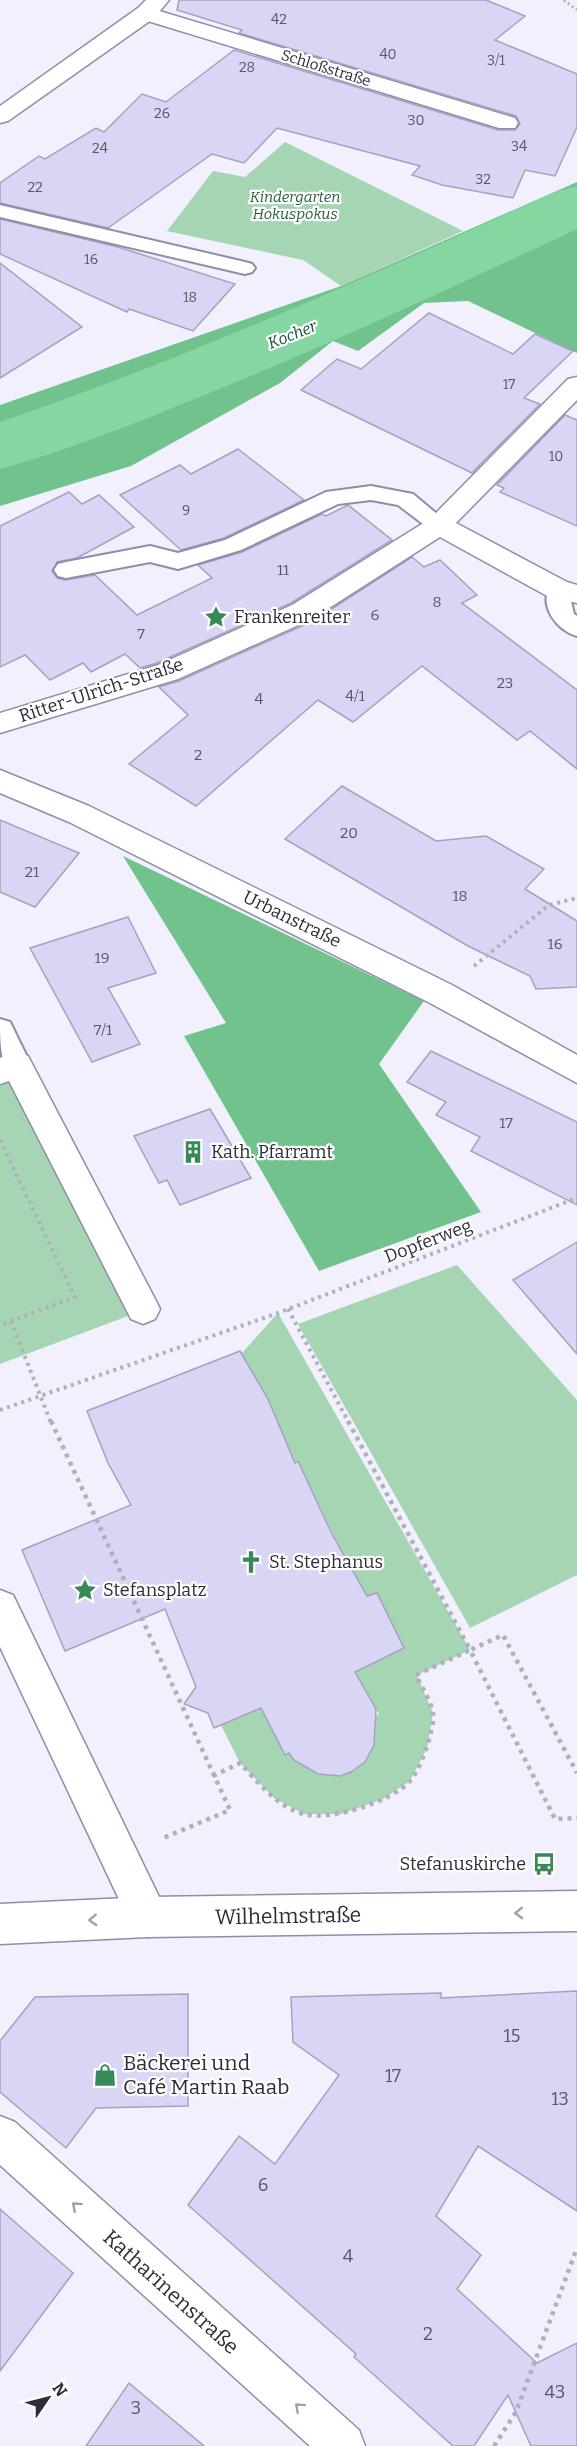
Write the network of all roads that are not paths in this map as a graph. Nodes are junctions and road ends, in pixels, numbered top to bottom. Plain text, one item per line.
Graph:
1 (152, 7) edge
2 (0, 116) edge
3 (507, 123) dead end
4 (0, 211) edge
5 (245, 268) dead end
6 (577, 385) edge
7 (439, 525) junction
8 (66, 570) dead end
9 (568, 592) edge
10 (577, 628) edge
11 (0, 723) edge
12 (0, 781) edge
13 (0, 1030) edge
14 (9, 1068) edge
15 (577, 1070) edge
16 (143, 1309) dead end
17 (0, 1607) edge
18 (577, 1911) edge
19 (148, 1917) junction
20 (0, 1924) edge
21 (0, 2137) edge
22 (343, 2446) edge

1 - 2 street, Schloßstraße
1 - 3 street, Schloßstraße
4 - 5 lane
6 - 7 street, Ritter-Ulrich-Straße
7 - 8 lane
7 - 9 street
7 - 11 street, Ritter-Ulrich-Straße
9 - 10 lane
12 - 15 street, Urbanstraße
13 - 14 lane
14 - 16 street
17 - 19 street
18 -> 19 street, Wilhelmstraße
19 -> 20 street, Wilhelmstraße
22 -> 21 street, Katharinenstraße

